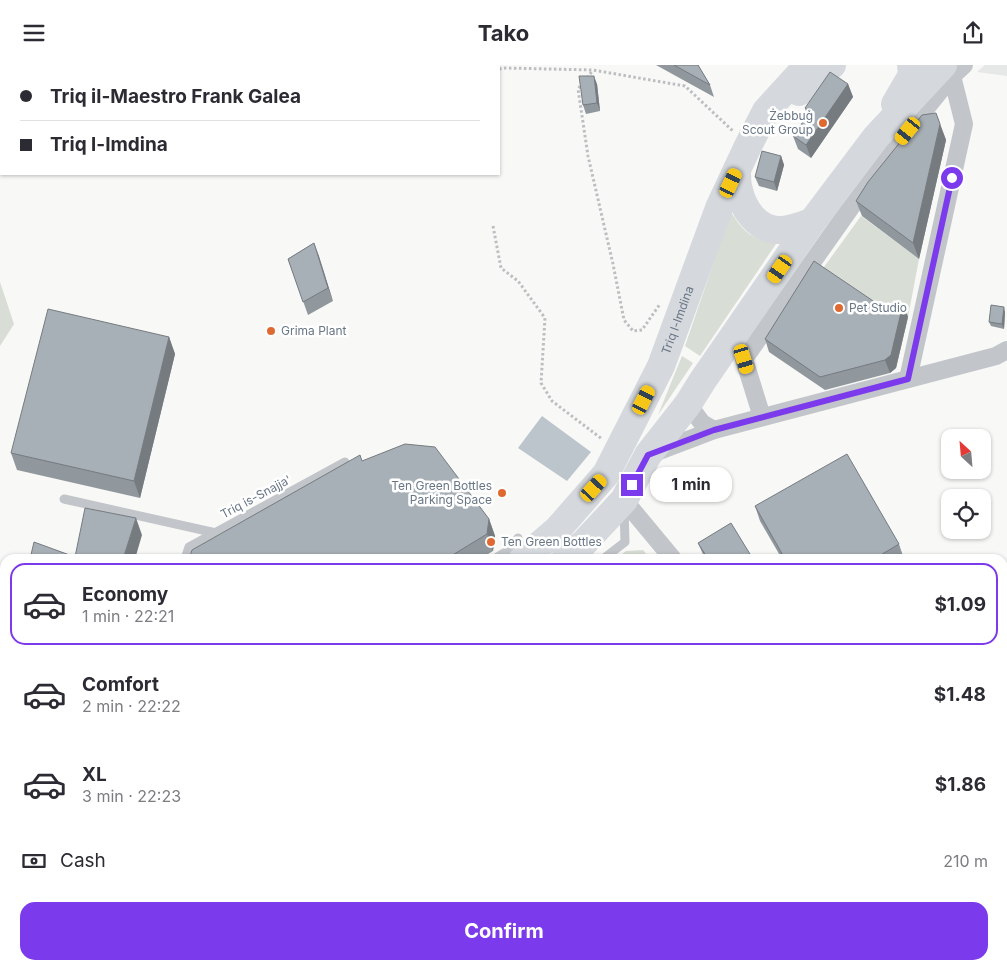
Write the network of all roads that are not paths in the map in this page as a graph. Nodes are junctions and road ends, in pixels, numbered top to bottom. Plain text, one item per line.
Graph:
1 (808, 65) edge
2 (832, 65) edge
3 (911, 65) edge
4 (953, 69) edge
5 (876, 137) junction
6 (743, 158) junction
7 (812, 222) junction
8 (1003, 358) edge
9 (908, 379) junction
10 (688, 404) junction
11 (762, 417) junction
12 (714, 430) junction
13 (648, 455) junction
14 (345, 462) edge
15 (64, 499) dead end
16 (615, 509) junction
17 (216, 533) junction
18 (520, 548) edge
19 (187, 554) edge
20 (502, 554) edge
21 (571, 554) edge
22 (586, 554) edge
23 (609, 554) edge
24 (667, 554) edge

1 - 6 highway, Triq l-Imdina
2 - 6 highway
3 - 5 highway
4 - 5 highway
4 - 9 street
4 - 11 street
5 - 7 highway
6 - 7 highway
6 - 18 highway, Triq l-Imdina
7 - 10 highway
8 - 9 street
9 - 11 street
10 - 12 street
10 - 13 highway
11 - 12 street
12 - 13 street
13 - 16 highway
14 - 17 lane, Triq is-Snajja'
15 - 17 lane
16 - 21 highway
16 - 22 highway
16 - 23 lane
16 - 24 street
17 - 19 lane, Triq is-Snajja'
18 - 20 lane

